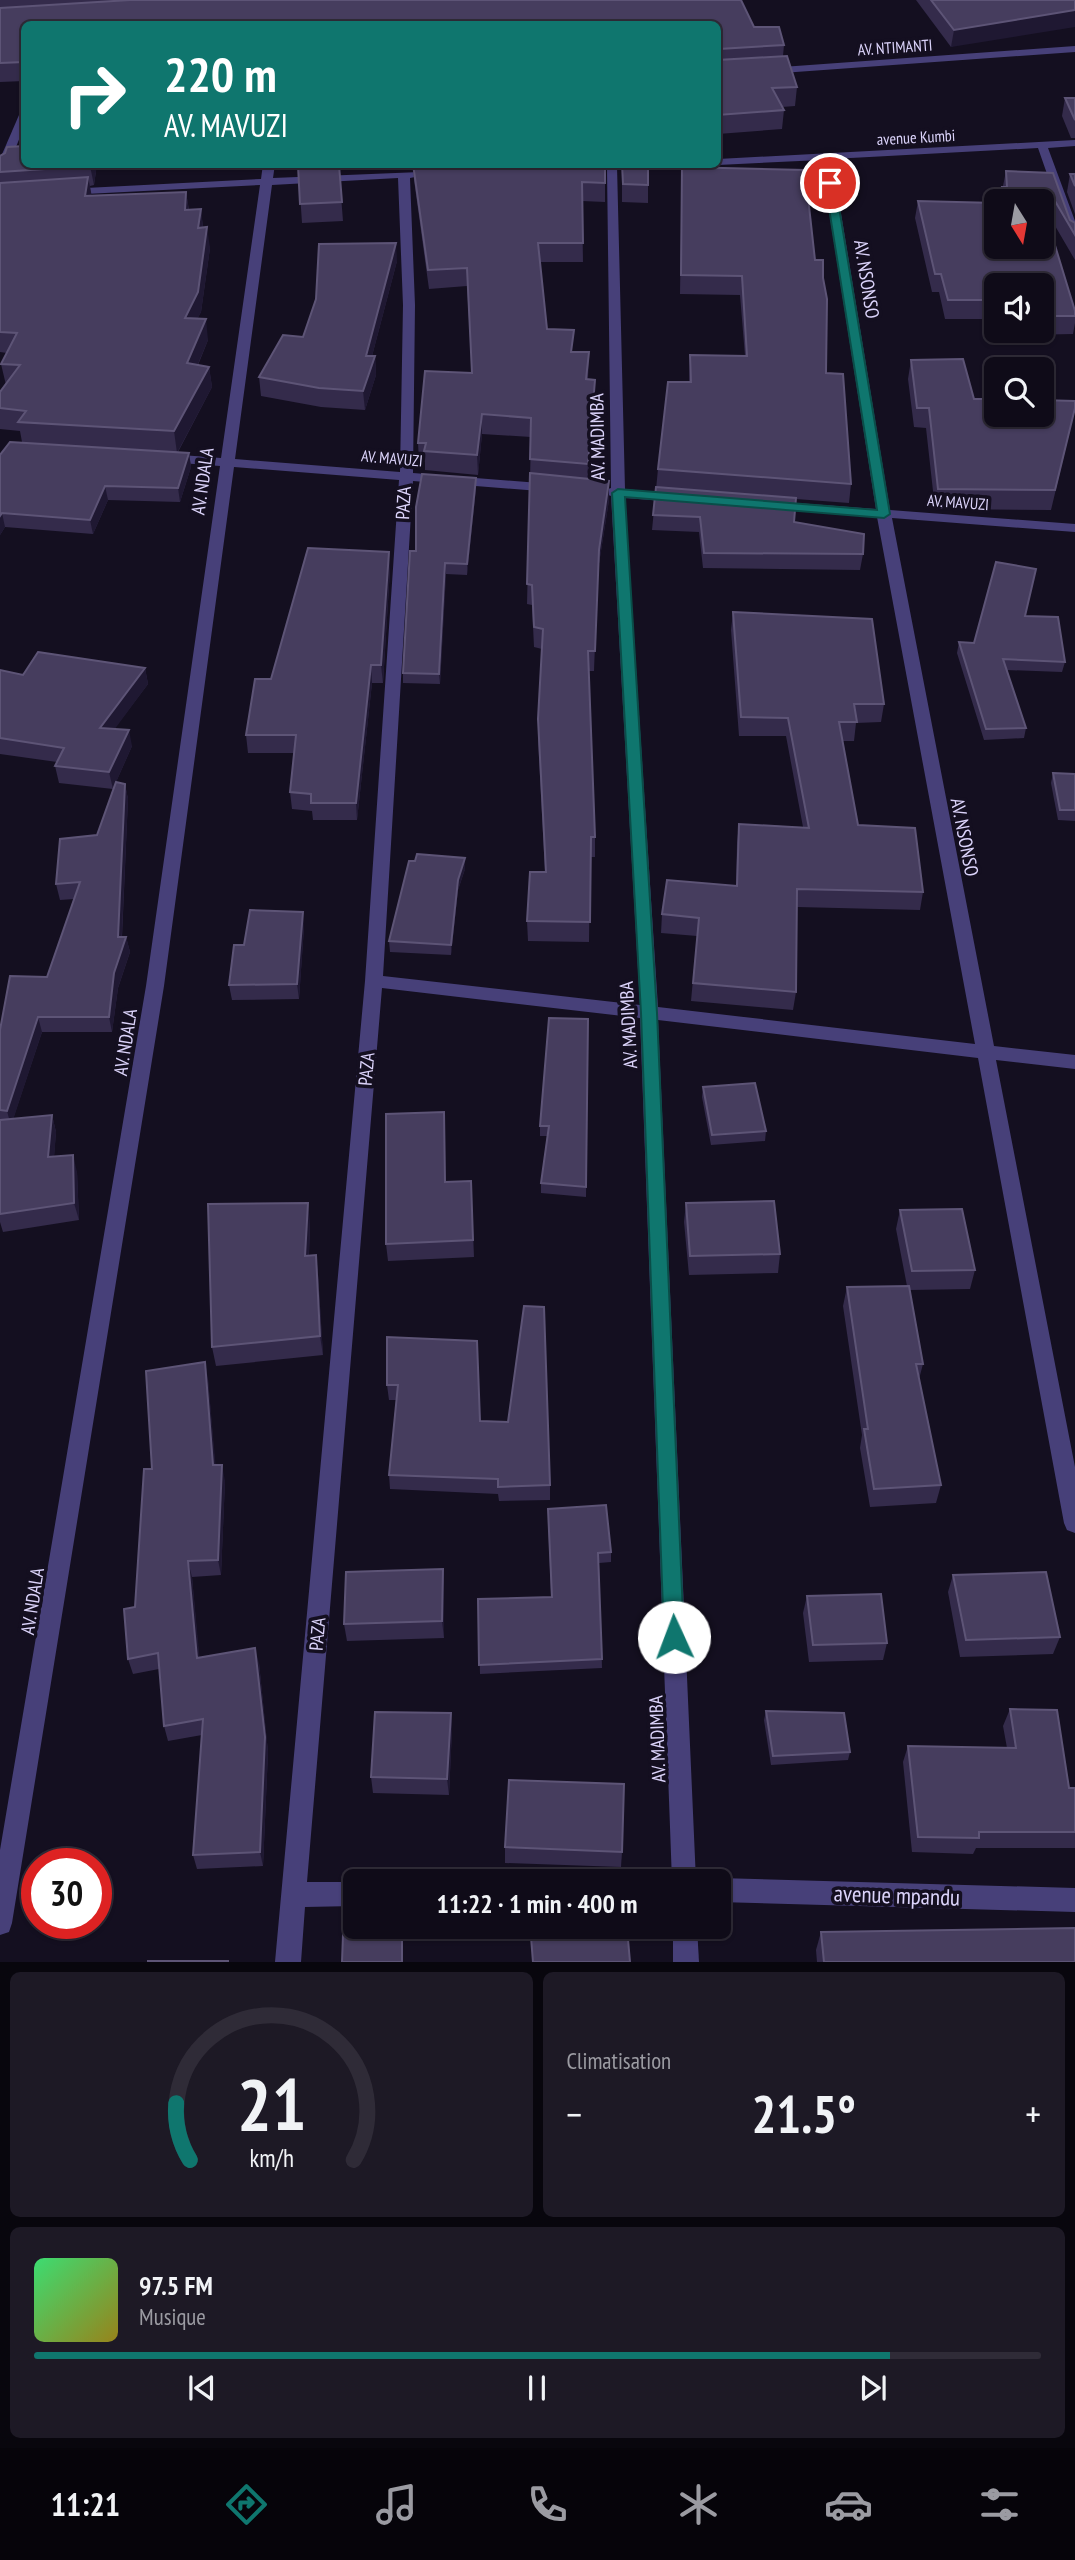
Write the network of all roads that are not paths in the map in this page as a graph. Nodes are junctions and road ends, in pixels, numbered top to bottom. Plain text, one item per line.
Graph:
1 (1075, 49) edge
2 (755, 72) edge
3 (21, 122) edge
4 (1075, 144) edge
5 (1042, 145) junction
6 (826, 157) junction
7 (721, 162) edge
8 (606, 168) edge
9 (0, 172) edge
10 (268, 172) edge
11 (432, 174) edge
12 (404, 175) junction
13 (47, 194) edge
14 (1075, 237) edge
15 (159, 458) edge
16 (226, 462) junction
17 (405, 477) junction
18 (565, 489) edge
19 (592, 491) edge
20 (618, 493) junction
21 (698, 499) edge
22 (751, 504) edge
23 (884, 514) junction
24 (1075, 528) edge
25 (374, 981) junction
26 (649, 1013) junction
27 (984, 1051) junction
28 (1075, 1062) edge
29 (1075, 1523) edge
30 (684, 1869) edge
31 (731, 1891) edge
32 (343, 1894) edge
33 (294, 1895) junction
34 (1075, 1900) edge
35 (0, 1923) edge
36 (685, 1939) edge
37 (288, 1962) edge
38 (686, 1962) edge

1 - 2 street, AV. NTIMANTI
3 - 9 street
4 - 5 street, avenue Kumbi
5 - 6 street, avenue Kumbi
5 - 14 street
6 - 7 street, avenue Kumbi
6 - 23 street, AV. NSONSO
8 - 20 street, AV. MADIMBA
10 - 12 street
10 - 13 street
10 - 16 street, AV. NDALA
11 - 12 street
12 - 17 street, PAZA
15 - 16 street, AV. MAVUZI
16 - 17 street, AV. MAVUZI
16 - 35 street, AV. NDALA
17 - 18 street, AV. MAVUZI
17 - 25 street, PAZA
19 - 20 street
20 - 21 street
20 - 26 street, AV. MADIMBA
22 - 23 street, AV. MAVUZI
23 - 24 street, AV. MAVUZI
23 - 27 street, AV. NSONSO
25 - 26 street
25 - 33 street, PAZA
26 - 27 street
26 - 30 street, AV. MADIMBA
27 - 28 street
27 - 29 street, AV. NSONSO
31 - 34 street, avenue mpandu
32 - 33 street
33 - 37 street, PAZA
36 - 38 street

